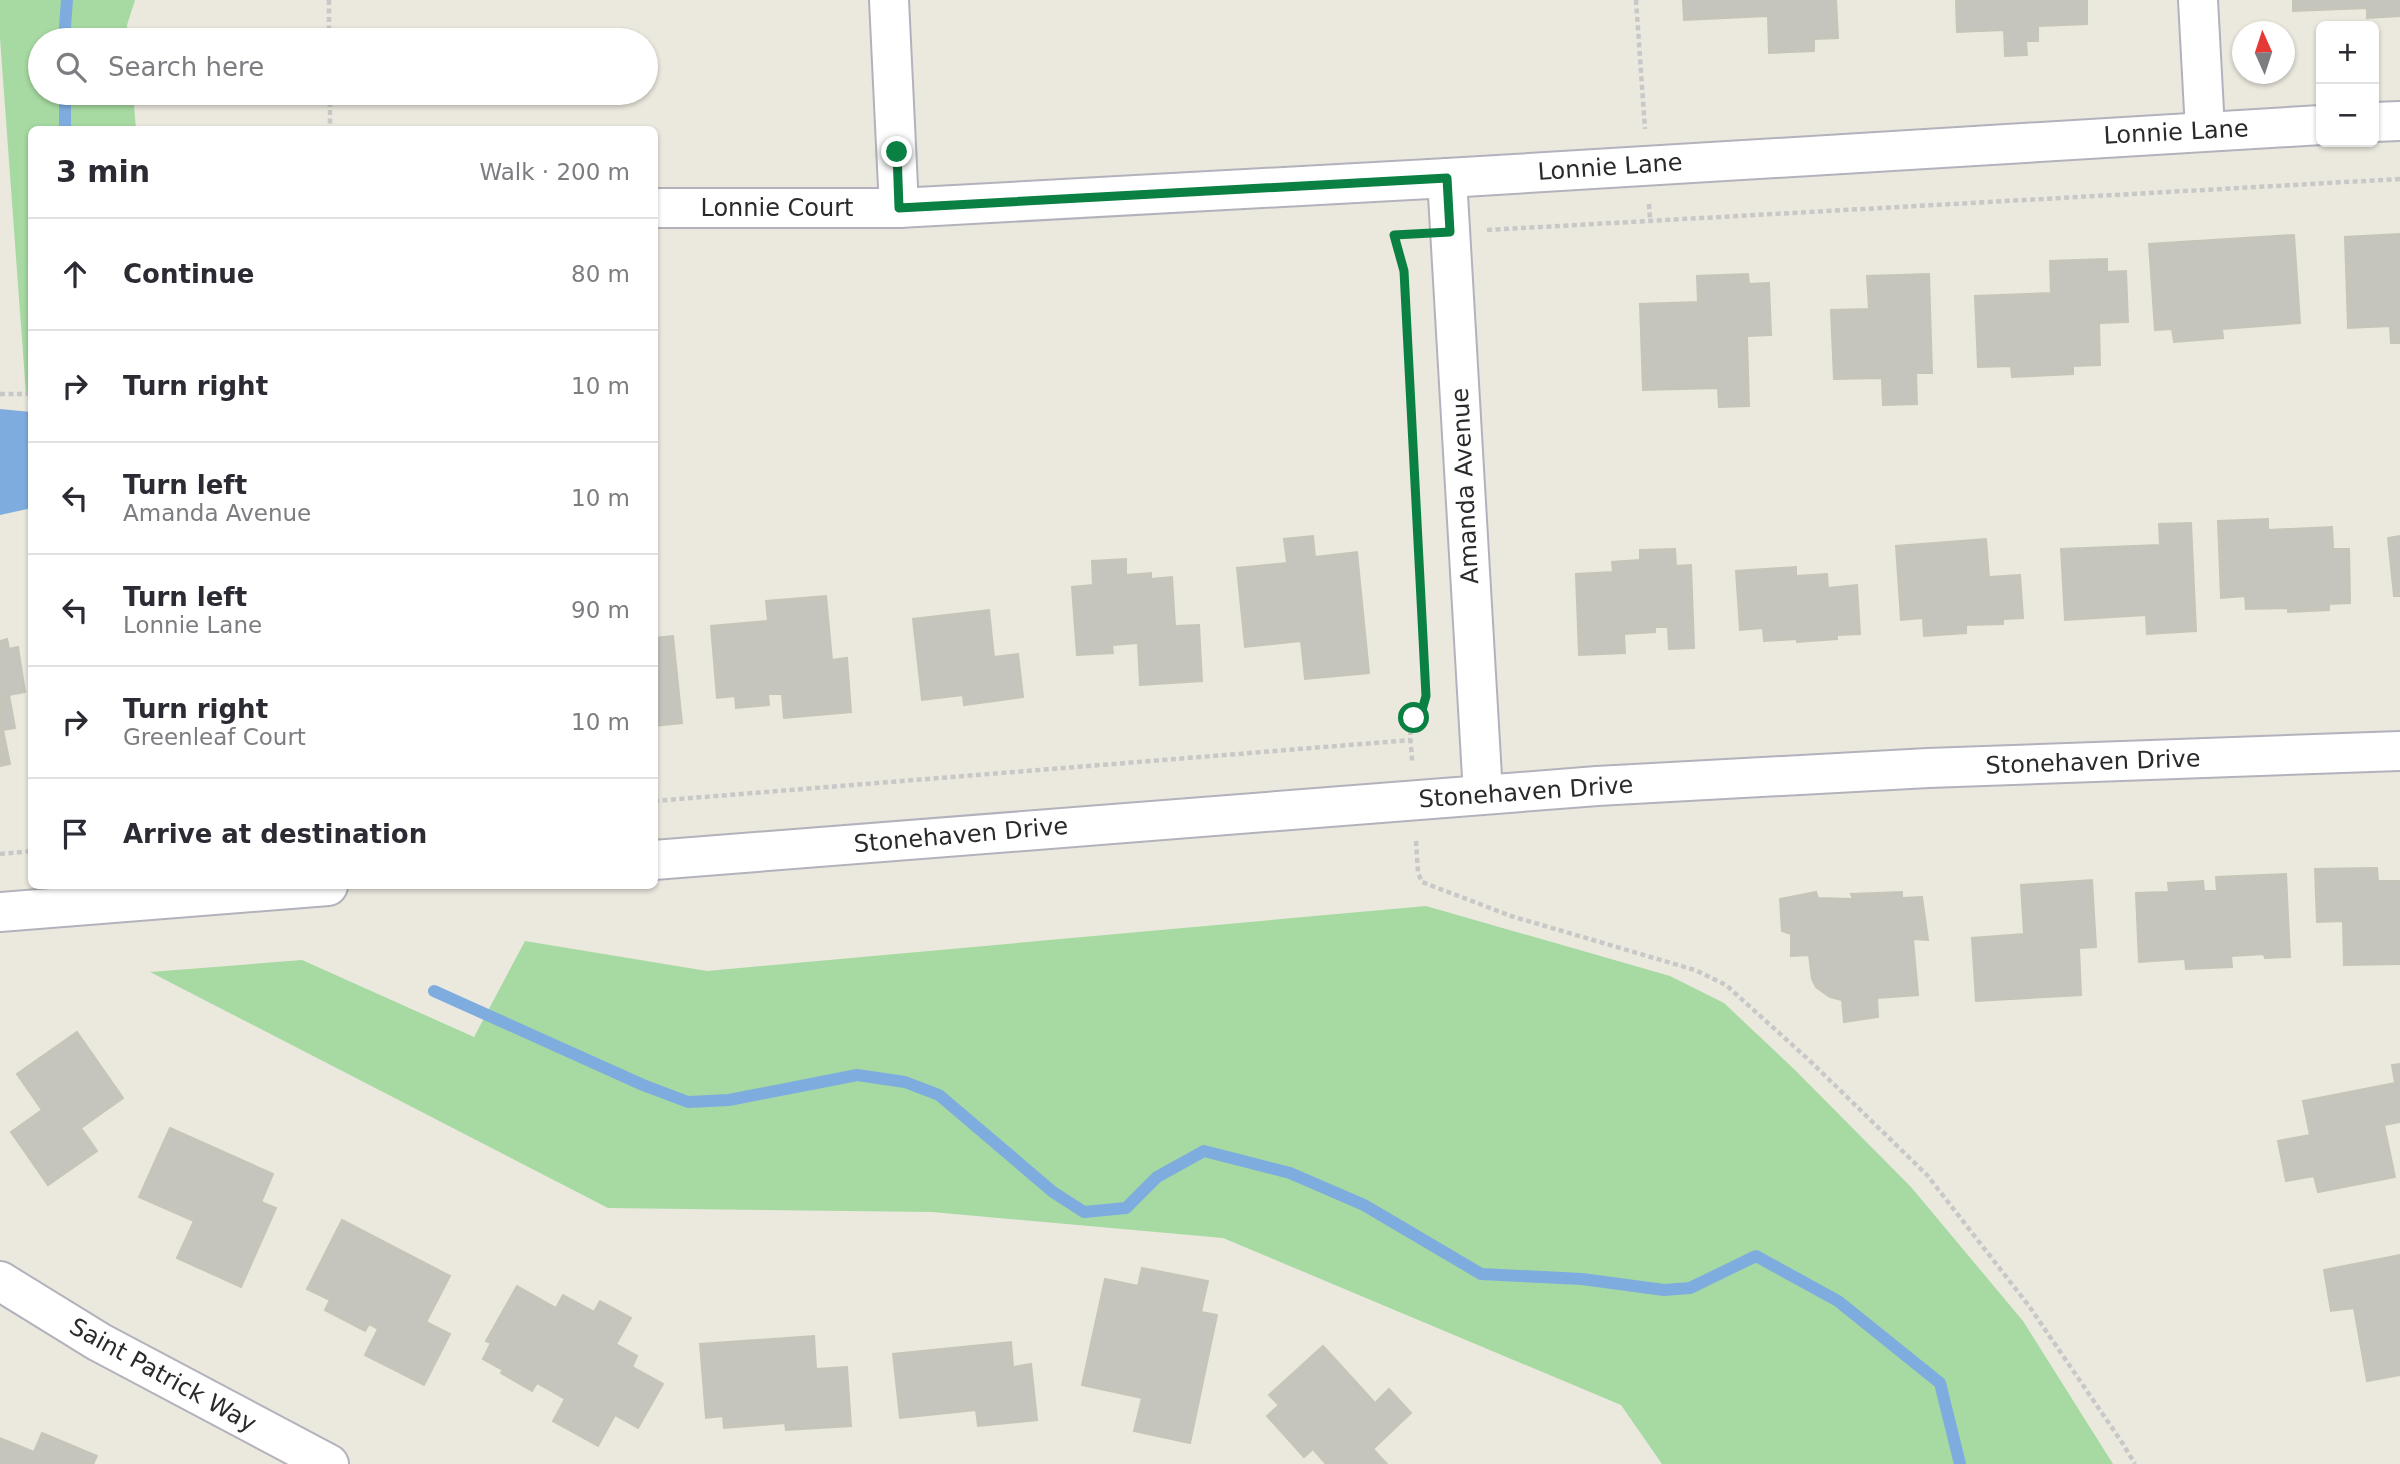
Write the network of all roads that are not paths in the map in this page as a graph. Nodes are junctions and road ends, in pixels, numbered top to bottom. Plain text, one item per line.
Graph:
1 (889, 0) edge
2 (2198, 0) edge
3 (2400, 121) edge
4 (2379, 122) edge
5 (2316, 125) edge
6 (2205, 130) junction
7 (1447, 178) junction
8 (658, 208) edge
9 (899, 208) junction
10 (2400, 751) edge
11 (1483, 794) junction
12 (658, 860) edge
13 (290, 889) edge
14 (0, 912) edge
15 (0, 1281) edge
16 (329, 1464) edge

1 - 9 street
2 - 6 street
3 - 4 street
5 - 6 street, Lonnie Lane
6 - 7 street, Lonnie Lane
7 - 9 street, Lonnie Lane
7 - 11 street, Amanda Avenue
8 - 9 street, Lonnie Court
10 - 11 street, Stonehaven Drive
11 - 12 street, Stonehaven Drive
13 - 14 street
15 - 16 street, Saint Patrick Way

